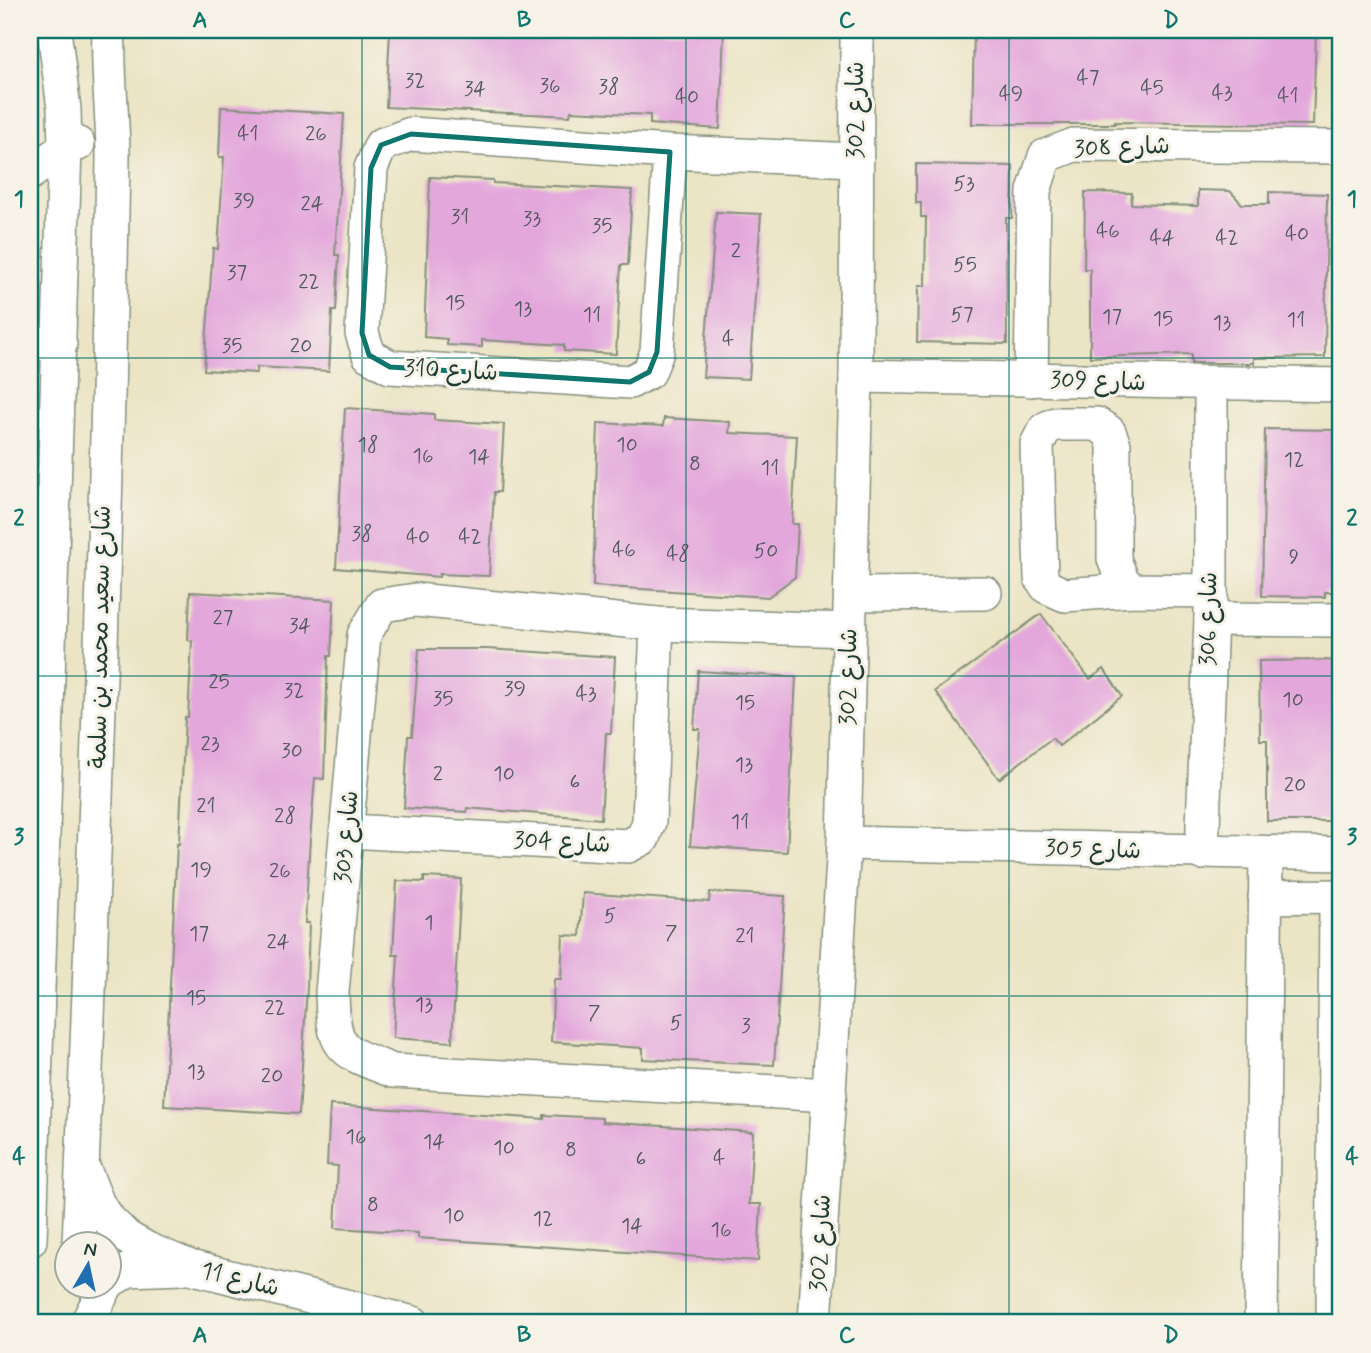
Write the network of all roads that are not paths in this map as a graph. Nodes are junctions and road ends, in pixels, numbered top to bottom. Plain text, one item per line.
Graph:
1 (54, 30) edge
2 (108, 30) edge
3 (857, 30) edge
4 (1341, 147) edge
5 (65, 149) junction
6 (670, 152) junction
7 (113, 153) junction
8 (856, 160) junction
9 (30, 173) edge
10 (45, 343) edge
11 (856, 376) junction
12 (1031, 380) junction
13 (1211, 385) junction
14 (1341, 385) edge
15 (40, 544) edge
16 (1132, 590) junction
17 (985, 593) dead end
18 (851, 594) junction
19 (1210, 605) junction
20 (1341, 620) edge
21 (657, 624) junction
22 (850, 630) junction
23 (39, 733) edge
24 (348, 831) junction
25 (37, 842) edge
26 (844, 843) junction
27 (1202, 853) junction
28 (1266, 853) junction
29 (1341, 854) edge
30 (1265, 897) junction
31 (1338, 897) edge
32 (830, 1094) junction
33 (82, 1164) junction
34 (31, 1179) edge
35 (80, 1230) edge
36 (30, 1240) edge
37 (190, 1267) junction
38 (122, 1274) edge
39 (77, 1300) edge
40 (99, 1300) edge
41 (76, 1323) edge
42 (87, 1323) edge
43 (409, 1323) edge
44 (815, 1323) edge
45 (1261, 1323) edge
46 (1333, 1323) edge

1 - 5 street, شارع سعيد محمد بن سلمة
2 - 7 street, شارع سعيد محمد بن سلمة
3 - 8 street, شارع 302
4 - 12 street, شارع 308
5 - 7 street
5 - 9 street
5 - 10 street, شارع سعيد محمد بن سلمة
6 - 6 street, شارع 310
6 - 8 street, شارع 310
7 - 33 street, شارع سعيد محمد بن سلمة
8 - 11 street, شارع 302
10 - 15 street, شارع سعيد محمد بن سلمة
11 - 12 street, شارع 309
11 - 18 street, شارع 302
12 - 13 street, شارع 309
13 - 14 street, شارع 309
13 - 19 street, شارع 306
15 - 23 street, شارع سعيد محمد بن سلمة
16 - 16 street
16 - 19 street
17 - 18 street
18 - 22 street, شارع 302
19 - 20 street
19 - 27 street, شارع 306
21 - 22 street, شارع 303
21 - 24 street, شارع 303
21 - 24 street, شارع 304
22 - 26 street, شارع 302
23 - 25 street, شارع سعيد محمد بن سلمة
24 - 32 street, شارع 303
25 - 34 street, شارع سعيد محمد بن سلمة
26 - 27 street, شارع 305
26 - 32 street, شارع 302
27 - 28 street, شارع 305
28 - 29 street, شارع 305
28 - 30 street
30 - 31 street
30 - 45 street
31 - 46 street
32 - 44 street, شارع 302
33 - 35 street, شارع سعيد محمد بن سلمة
33 - 37 street, شارع 11
34 - 36 street, شارع سعيد محمد بن سلمة
37 - 38 street, شارع 11
37 - 43 street, شارع 11
39 - 41 street
40 - 42 street, شارع 11

